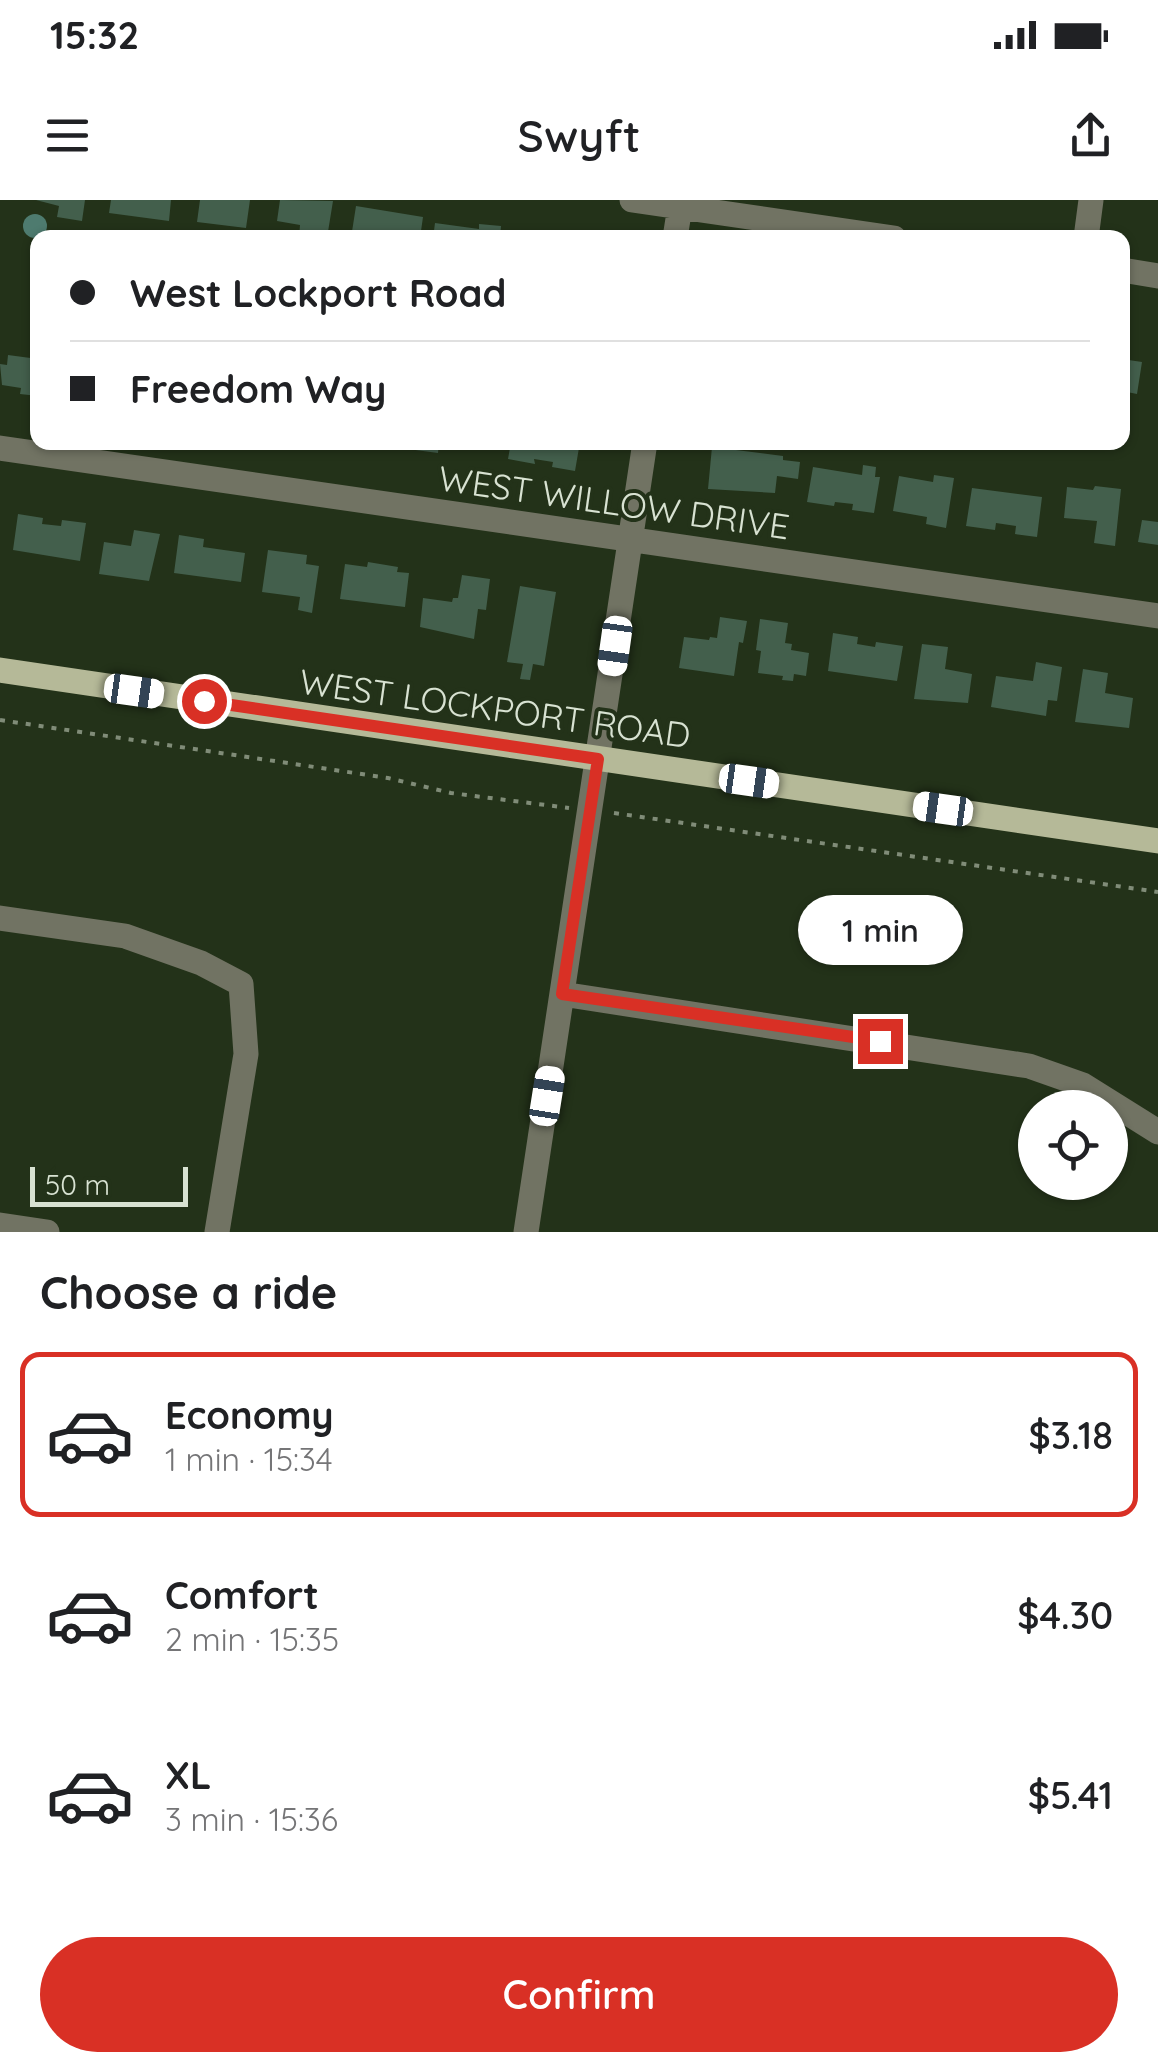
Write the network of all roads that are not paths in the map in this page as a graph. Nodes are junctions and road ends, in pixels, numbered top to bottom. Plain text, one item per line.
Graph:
1 (632, 200) edge
2 (1091, 200) edge
3 (680, 204) edge
4 (676, 230) edge
5 (844, 230) edge
6 (1087, 230) edge
7 (1130, 271) edge
8 (1158, 276) edge
9 (0, 448) edge
10 (644, 450) edge
11 (631, 539) junction
12 (1158, 616) edge
13 (0, 670) edge
14 (598, 759) junction
15 (1158, 841) edge
16 (0, 918) edge
17 (562, 994) junction
18 (1158, 1132) edge
19 (0, 1224) edge
20 (47, 1232) edge
21 (217, 1232) edge
22 (526, 1232) edge

1 - 3 street
2 - 6 street
3 - 4 street
3 - 5 street
7 - 8 street
9 - 11 street, WEST WILLOW DRIVE
10 - 11 street
11 - 12 street, WEST WILLOW DRIVE
11 - 14 street
13 - 14 main road, WEST LOCKPORT ROAD
14 - 15 main road, WEST LOCKPORT ROAD
14 - 17 street
16 - 21 street
17 - 18 street
17 - 22 street
19 - 20 street

